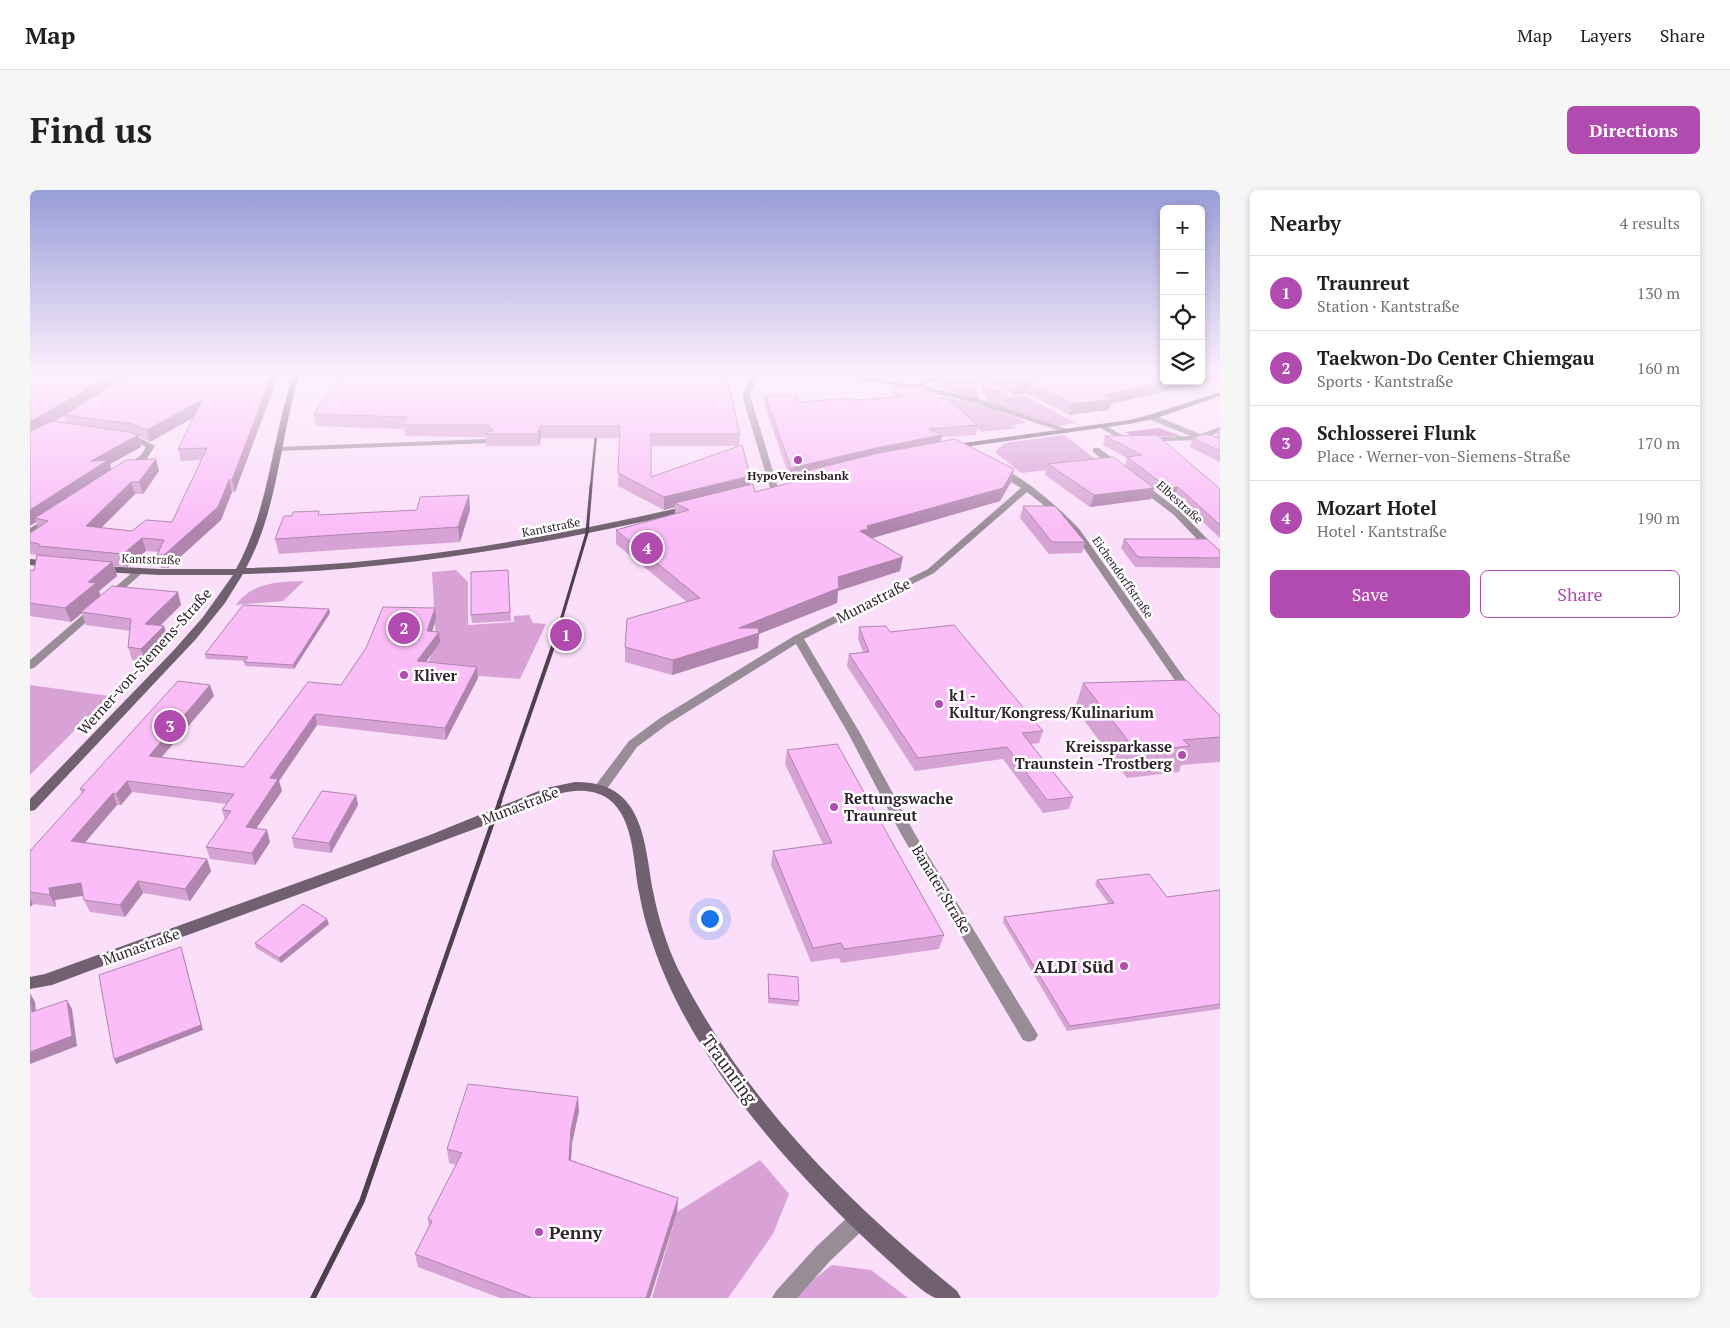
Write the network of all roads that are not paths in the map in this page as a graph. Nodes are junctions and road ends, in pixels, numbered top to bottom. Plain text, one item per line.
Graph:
1 (283, 427) edge
2 (754, 427) edge
3 (1056, 427) edge
4 (1096, 427) edge
5 (1102, 427) edge
6 (1175, 427) edge
7 (1220, 429) edge
8 (1068, 431) junction
9 (117, 437) edge
10 (1201, 437) junction
11 (488, 441) edge
12 (958, 445) junction
13 (1220, 445) edge
14 (940, 449) edge
15 (277, 450) junction
16 (1096, 450) dead end
17 (972, 454) edge
18 (994, 467) edge
19 (122, 472) edge
20 (1027, 487) junction
21 (774, 488) edge
22 (700, 506) edge
23 (62, 512) edge
24 (30, 532) edge
25 (1220, 558) edge
26 (30, 562) edge
27 (59, 565) edge
28 (88, 568) edge
29 (239, 572) junction
30 (137, 573) junction
31 (798, 638) junction
32 (30, 666) edge
33 (1197, 703) edge
34 (599, 790) junction
35 (30, 807) edge
36 (30, 983) edge
37 (1028, 1035) dead end
38 (859, 1220) junction
39 (783, 1298) edge
40 (950, 1298) edge

1 - 15 street, Werner-von-Siemens-Straße
2 - 21 street
3 - 8 street
4 - 8 street
5 - 10 street
6 - 10 street
7 - 10 street
8 - 12 street
9 - 19 street
10 - 13 street
11 - 15 street
12 - 14 street
12 - 17 street
15 - 29 street, Werner-von-Siemens-Straße
16 - 25 street, Elbestraße
18 - 20 street, Eichendorffstraße
20 - 31 street, Munastraße
20 - 33 street, Eichendorffstraße
22 - 29 street, Kantstraße
23 - 24 street
26 - 27 street
28 - 30 street, Kantstraße
29 - 30 street, Kantstraße
29 - 35 street, Werner-von-Siemens-Straße
30 - 32 street
31 - 34 street, Munastraße
31 - 37 street, Banater Straße
34 - 36 street, Munastraße
34 - 38 street, Traunring
38 - 39 street
38 - 40 street, Traunring

